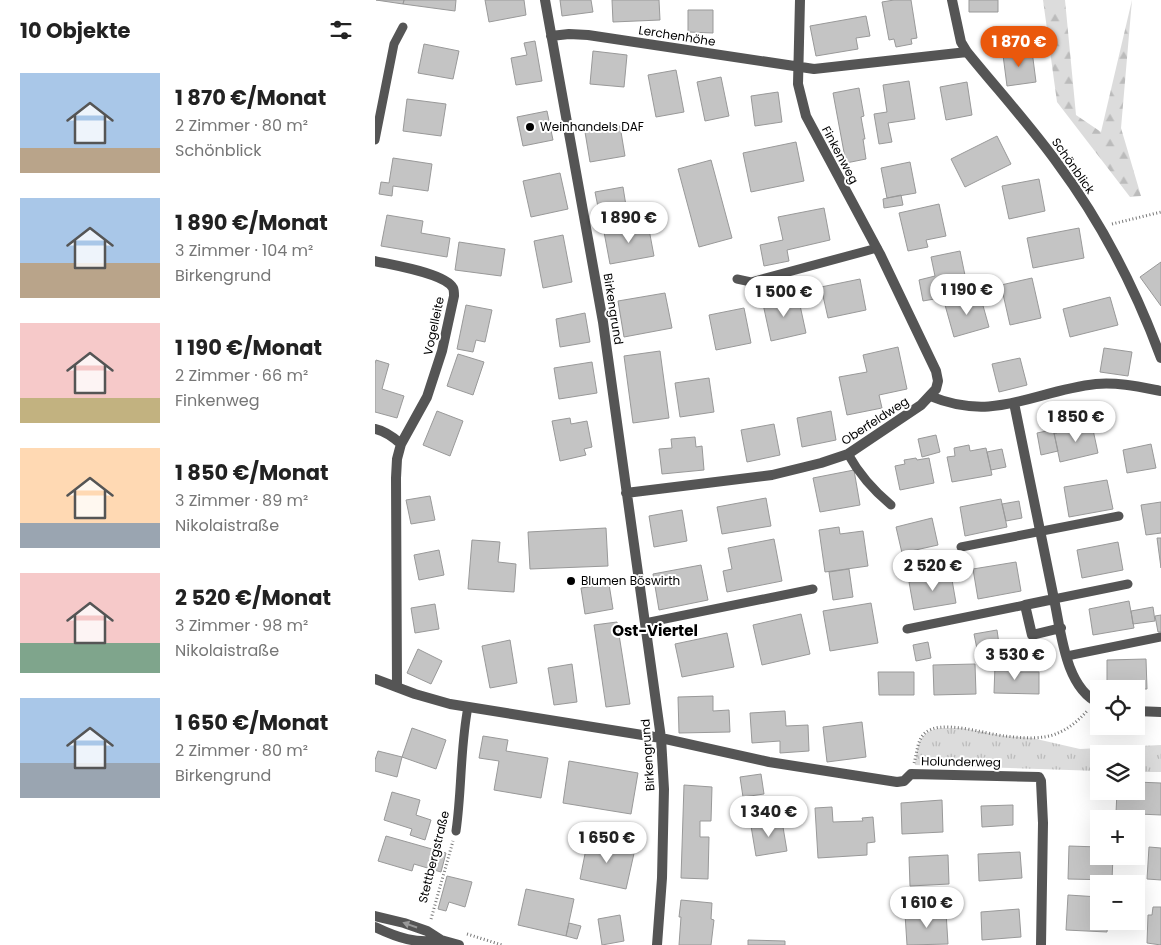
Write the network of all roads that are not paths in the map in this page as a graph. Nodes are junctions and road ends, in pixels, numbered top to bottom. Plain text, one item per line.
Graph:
1 (545, 0) edge
2 (800, 0) edge
3 (952, 0) edge
4 (403, 27) dead end
5 (551, 36) junction
6 (967, 52) junction
7 (798, 67) junction
8 (375, 140) edge
9 (877, 248) junction
10 (375, 261) edge
11 (737, 279) dead end
12 (1161, 358) edge
13 (1161, 391) edge
14 (930, 396) junction
15 (1014, 403) junction
16 (375, 429) edge
17 (401, 444) junction
18 (848, 454) junction
19 (626, 493) junction
20 (891, 505) dead end
21 (1119, 516) dead end
22 (1041, 532) junction
23 (961, 547) dead end
24 (1128, 584) dead end
25 (813, 589) dead end
26 (1054, 599) junction
27 (1025, 605) junction
28 (645, 623) junction
29 (1061, 628) junction
30 (907, 629) dead end
31 (1161, 637) edge
32 (1067, 656) junction
33 (375, 679) edge
34 (397, 687) junction
35 (1090, 696) edge
36 (469, 707) junction
37 (1145, 711) edge
38 (1161, 712) edge
39 (661, 738) junction
40 (456, 831) road end
41 (375, 916) edge
42 (375, 927) edge
43 (441, 940) junction
44 (459, 945) edge
45 (657, 945) edge
46 (1041, 945) edge

1 - 5 street, Birkengrund
2 - 7 street
3 - 6 street, Schönblick
4 - 8 lane
5 - 7 street, Lerchenhöhe
5 - 19 street, Birkengrund
6 - 7 street, Lerchenhöhe
6 - 12 street, Schönblick
7 - 9 street, Finkenweg
9 - 11 lane
9 - 14 street, Finkenweg
10 - 17 street, Vogelleite
13 - 15 street
14 - 15 street
14 - 18 street, Oberfeldweg
15 - 22 street
16 - 17 street
17 - 34 street
18 - 19 street, Oberfeldweg
18 - 20 lane
19 - 28 street, Birkengrund
21 - 22 lane
22 - 23 lane
22 - 26 street
24 - 26 lane
25 - 28 lane
26 - 27 street
26 - 29 street
27 - 29 street
27 - 30 lane
28 - 39 street, Birkengrund
29 - 32 street
31 - 32 lane
32 - 35 street
33 - 34 street
34 - 36 street
36 - 39 street
36 - 40 lane, Stettbergstraße
37 - 38 street
39 - 45 street, Birkengrund
39 - 46 street, Holunderweg
43 -> 41 street
42 - 43 street
43 - 44 street

